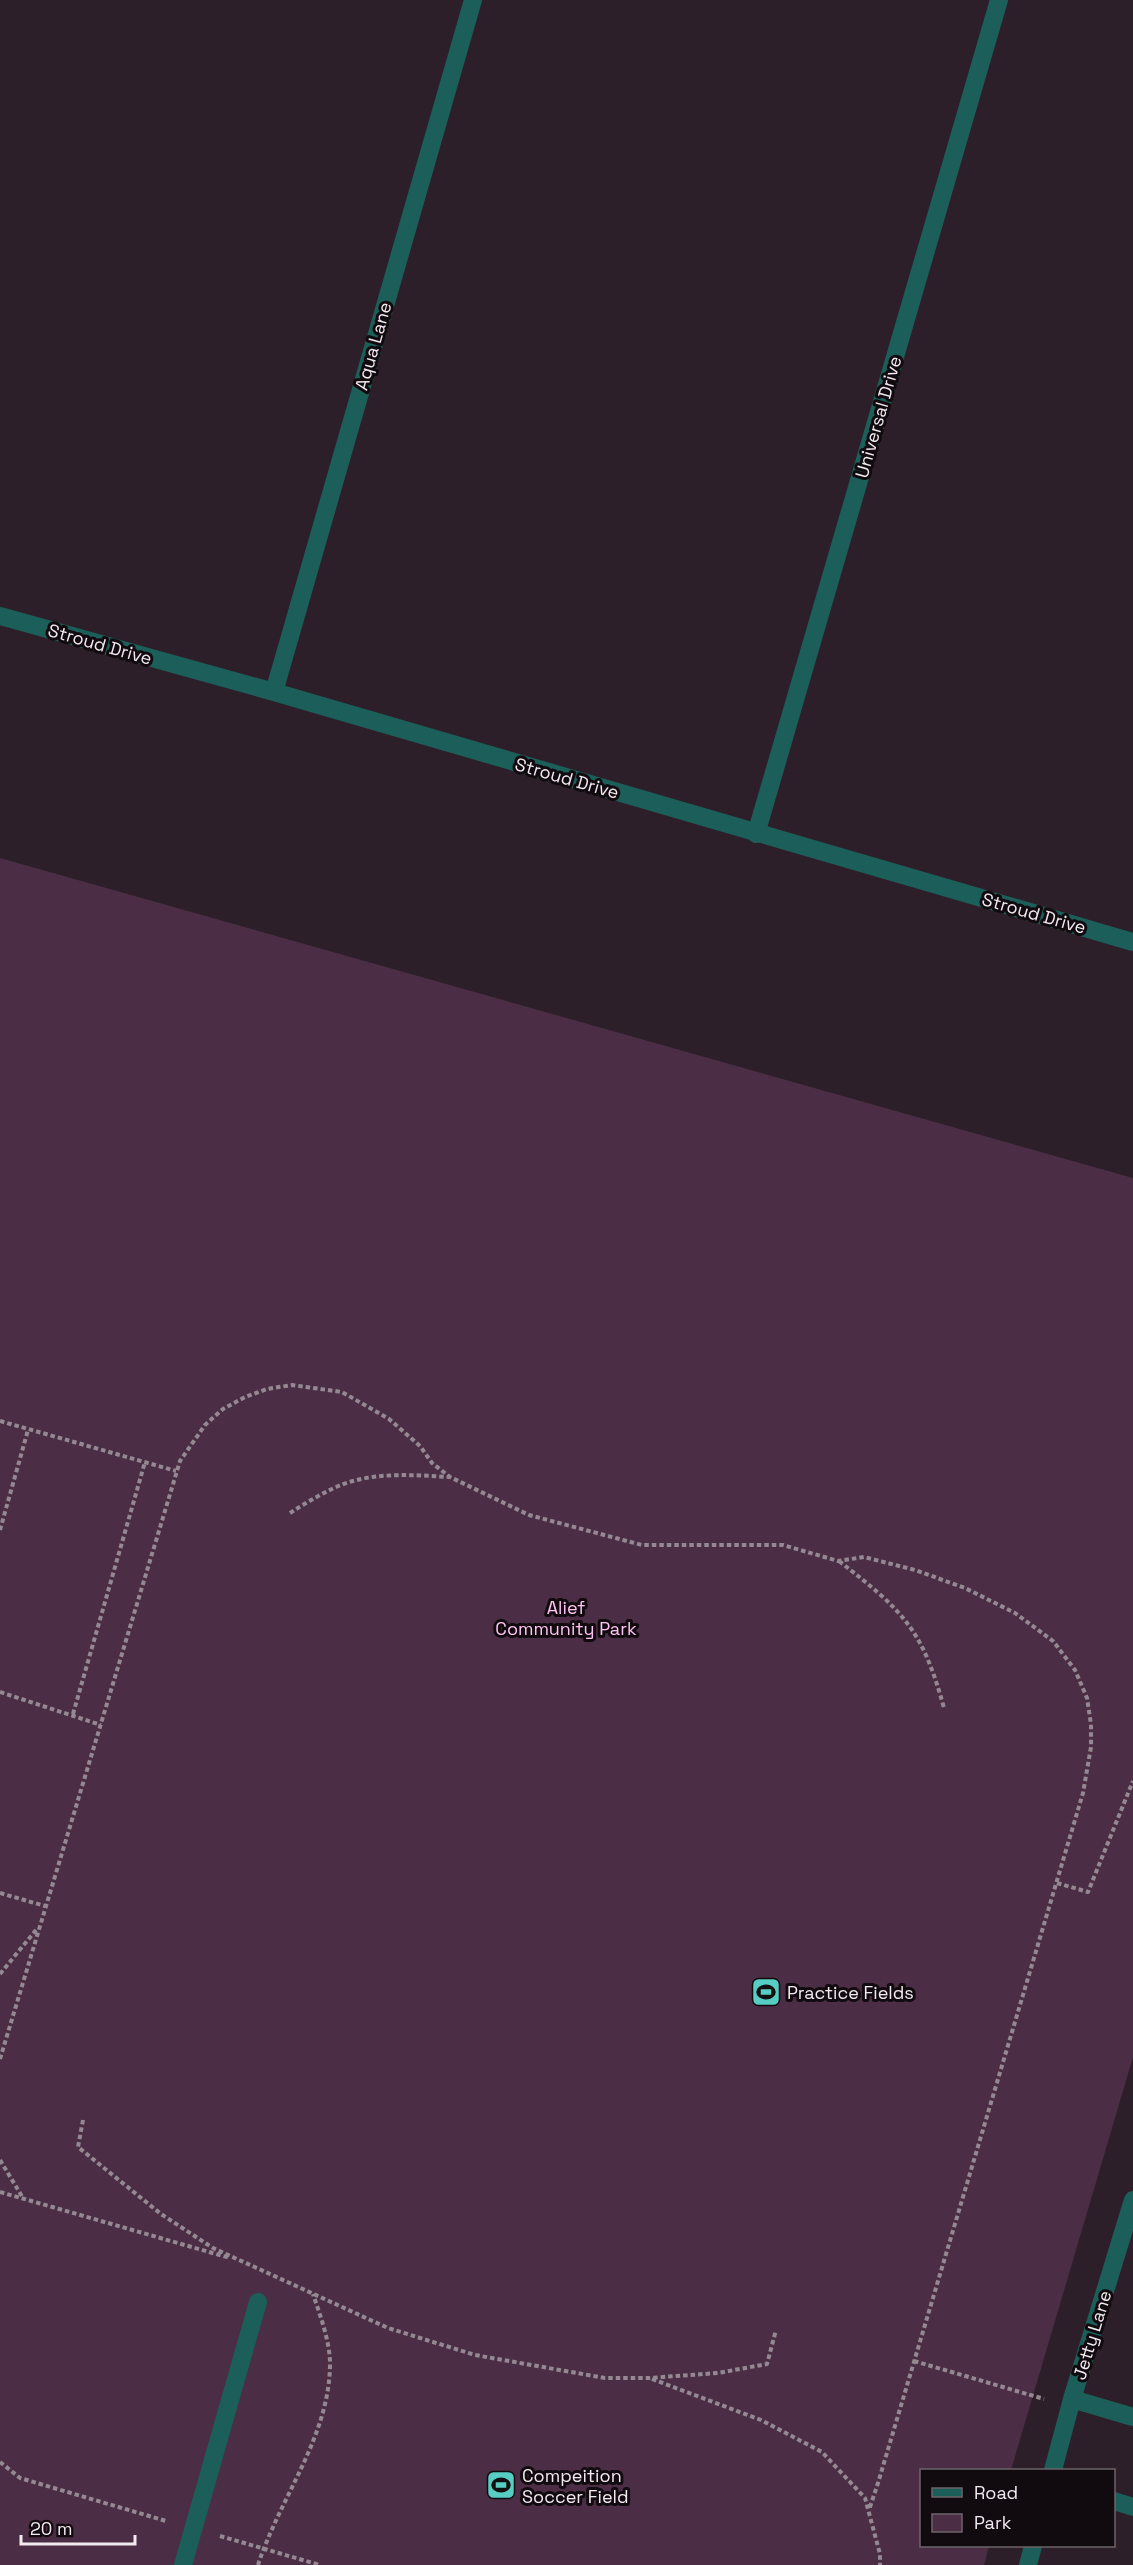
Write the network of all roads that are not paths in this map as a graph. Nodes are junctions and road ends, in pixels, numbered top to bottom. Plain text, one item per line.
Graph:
1 (473, 0) edge
2 (999, 0) edge
3 (0, 616) edge
4 (274, 692) junction
5 (756, 834) junction
6 (1133, 942) edge
7 (1133, 2200) edge
8 (258, 2302) dead end
9 (1071, 2403) junction
10 (1133, 2417) edge
11 (1053, 2469) edge
12 (1115, 2502) edge
13 (1133, 2507) edge
14 (1033, 2547) edge
15 (183, 2565) edge
16 (1028, 2565) edge

1 - 4 street, Aqua Lane
2 - 5 street, Universal Drive
3 - 4 street, Stroud Drive
4 - 5 street, Stroud Drive
5 - 6 street, Stroud Drive
7 - 9 street, Jetty Lane
8 - 15 street
9 - 10 street
9 - 11 street, Jetty Lane
12 - 13 street
14 - 16 street

